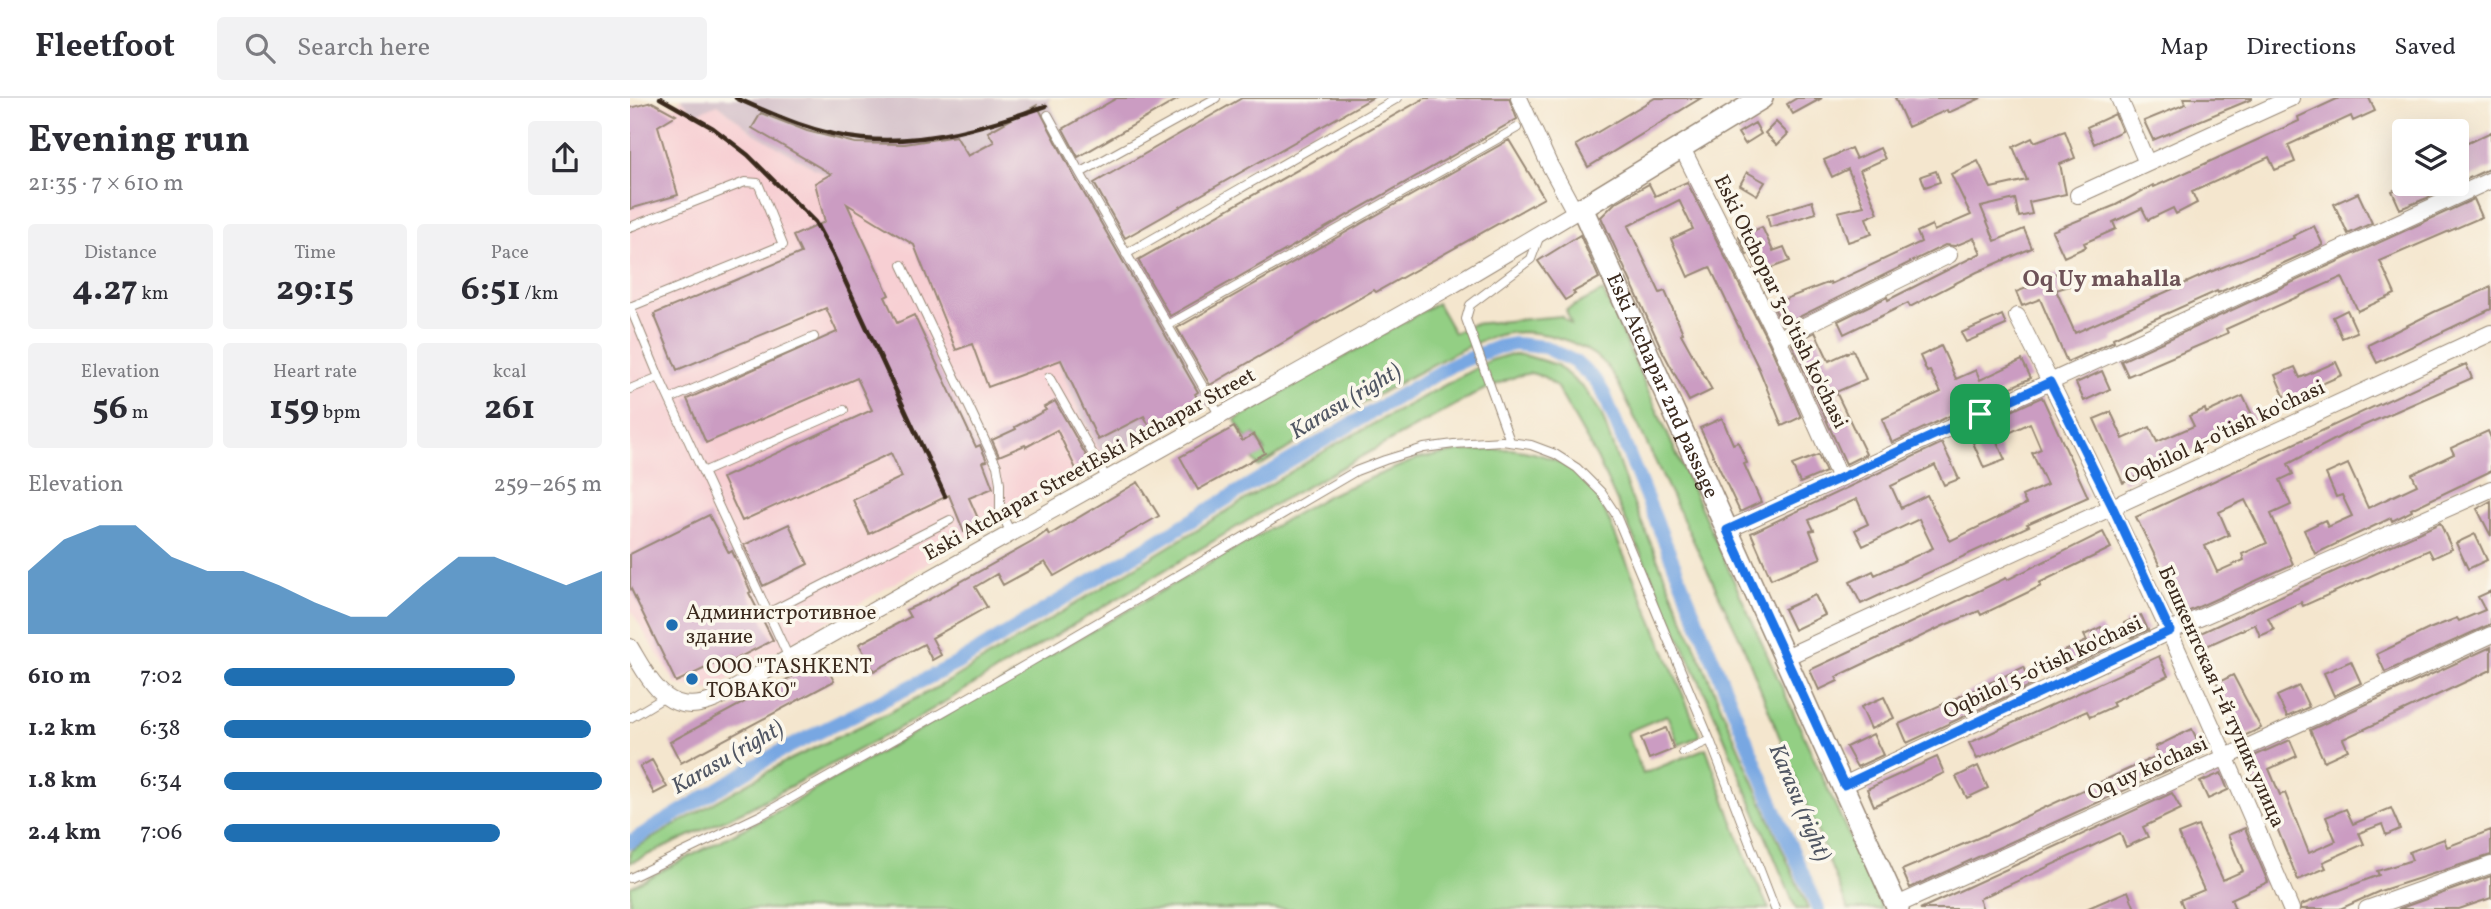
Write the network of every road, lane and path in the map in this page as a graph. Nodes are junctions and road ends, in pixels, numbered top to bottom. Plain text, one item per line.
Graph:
1 (1216, 98) edge
2 (1398, 98) edge
3 (1520, 98) edge
4 (1762, 98) edge
5 (2119, 98) edge
6 (2282, 100) edge
7 (1048, 115) dead end
8 (1517, 128) dead end
9 (1681, 146) junction
10 (2147, 163) junction
11 (1080, 173) junction
12 (2491, 180) edge
13 (2078, 195) dead end
14 (1579, 210) junction
15 (630, 227) edge
16 (1541, 232) junction
17 (1126, 254) junction
18 (1949, 255) dead end
19 (902, 265) dead end
20 (630, 307) edge
21 (2017, 316) dead end
22 (1168, 326) junction
23 (2491, 333) edge
24 (814, 337) dead end
25 (1778, 339) junction
26 (659, 377) junction
27 (1049, 377) dead end
28 (2050, 382) junction
29 (630, 389) edge
30 (670, 399) junction
31 (844, 410) dead end
32 (1220, 416) junction
33 (1510, 441) junction
34 (703, 472) junction
35 (1840, 478) junction
36 (1107, 480) junction
37 (2491, 489) edge
38 (2113, 508) junction
39 (950, 520) dead end
40 (1727, 530) junction
41 (1011, 533) junction
42 (768, 613) junction
43 (2170, 631) junction
44 (2491, 635) edge
45 (630, 647) edge
46 (1786, 657) junction
47 (789, 658) junction
48 (665, 697) junction
49 (630, 718) edge
50 (1710, 740) junction
51 (1683, 752) dead end
52 (2226, 757) junction
53 (1844, 785) junction
54 (2491, 864) edge
55 (630, 878) edge
56 (1898, 907) edge
57 (1775, 909) edge
58 (2291, 909) edge
59 (2367, 909) edge

1 - 11 lane
2 - 17 lane
3 - 14 street, Eski Atchapar 2nd passage
4 - 9 street
5 - 10 street
6 - 10 street
7 - 11 lane
8 - 22 lane
9 - 14 street
9 - 25 street, Eski Otchopar 3-o'tish ko'chasi
10 - 13 street
11 - 17 lane
12 - 28 street
14 - 16 street, Eski Atchapar StreetEski Atchapar Street
14 - 40 street, Eski Atchapar 2nd passage
15 - 20 lane
16 - 32 street, Eski Atchapar StreetEski Atchapar Street
16 - 33 lane
17 - 22 lane
18 - 25 street
19 - 41 lane
20 - 26 lane
21 - 28 street, Бешкентская 1-й тупик улица
22 - 32 lane
23 - 38 street, Oqbilol 4-o'tish ko'chasi
24 - 30 lane
25 - 35 street, Eski Otchopar 3-o'tish ko'chasi
26 - 29 lane
26 - 30 lane
27 - 36 lane
28 - 35 street
28 - 38 street, Бешкентская 1-й тупик улица
30 - 34 lane
31 - 34 lane
32 - 36 street, Eski Atchapar StreetEski Atchapar Street
33 - 50 lane
33 - 55 lane
34 - 42 lane
35 - 40 street
36 - 41 street, Eski Atchapar StreetEski Atchapar Street
37 - 43 street, Oqbilol 5-o'tish ko'chasi
38 - 43 street, Бешкентская 1-й тупик улица
38 - 46 street, Oqbilol 4-o'tish ko'chasi
39 - 42 lane
40 - 46 street, Eski Atchapar 2nd passage
41 - 47 street, Eski Atchapar StreetEski Atchapar Street
42 - 47 lane
43 - 52 street, Бешкентская 1-й тупик улица
43 - 53 street, Oqbilol 5-o'tish ko'chasi
44 - 52 street, Oq uy ko'chasi
45 - 48 street
46 - 53 street, Eski Atchapar 2nd passage
47 - 48 street, Eski Atchapar StreetEski Atchapar Street
48 - 49 lane
50 - 51 lane
50 - 57 lane
52 - 56 street, Oq uy ko'chasi
52 - 58 street, Бешкентская 1-й тупик улица
53 - 56 street, Eski Atchapar 2nd passage
54 - 59 street

